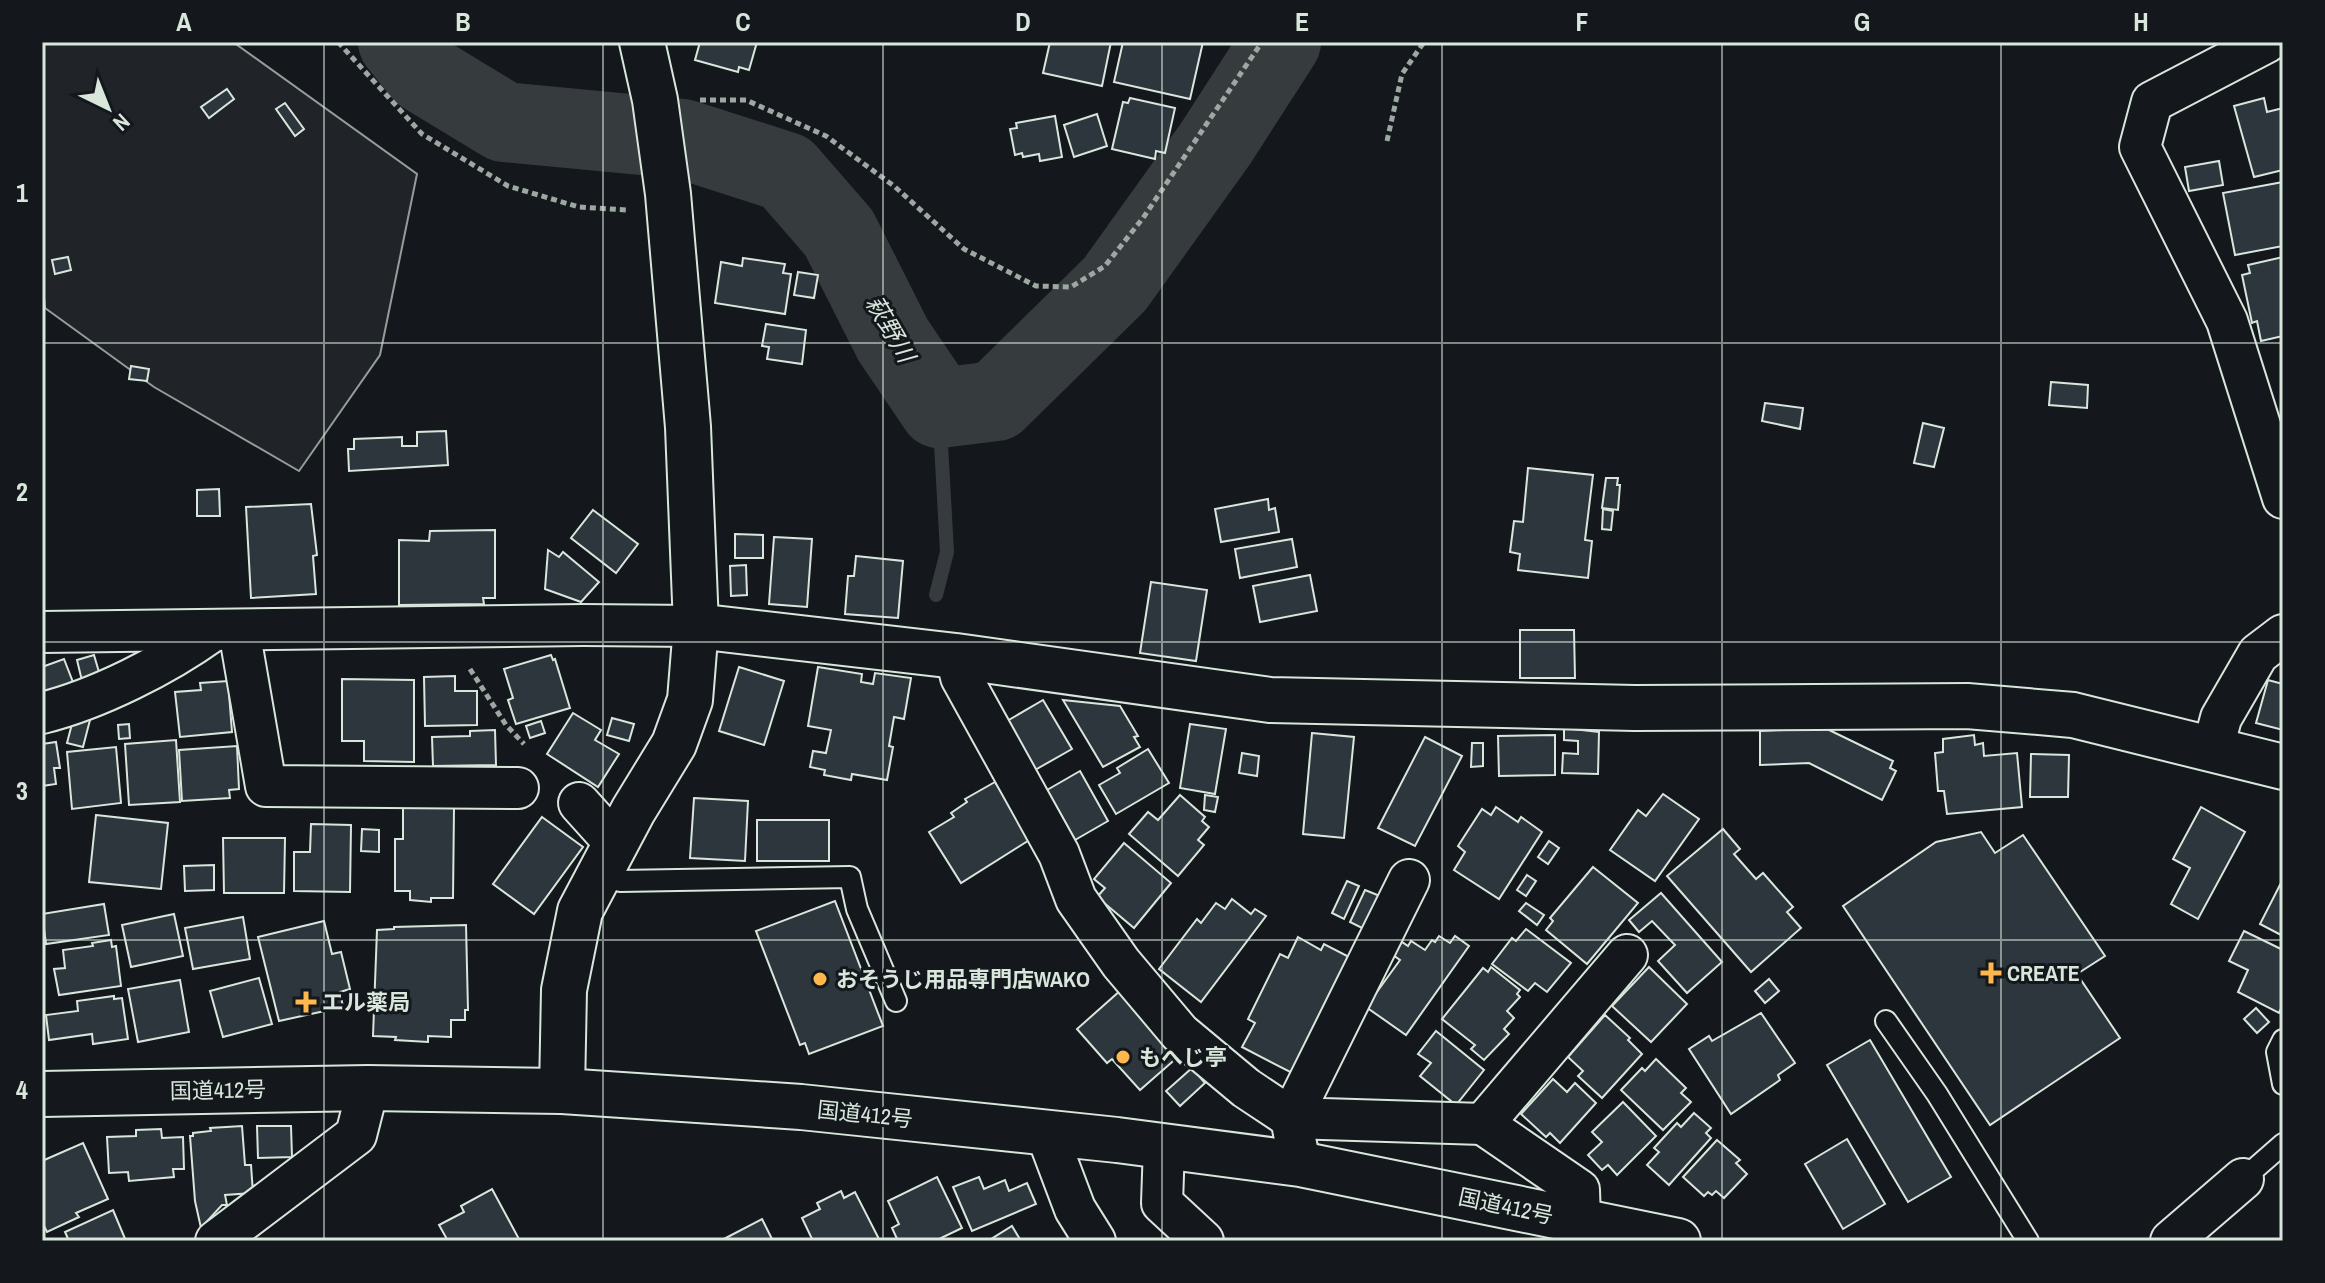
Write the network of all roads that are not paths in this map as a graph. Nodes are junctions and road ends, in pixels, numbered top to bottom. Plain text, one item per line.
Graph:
1 (642, 42) edge
2 (2267, 42) edge
3 (2283, 498) edge
4 (696, 626) junction
5 (225, 631) junction
6 (42, 632) edge
7 (2283, 635) edge
8 (956, 656) junction
9 (42, 713) edge
10 (2213, 748) junction
11 (2283, 767) edge
12 (518, 788) dead end
13 (579, 803) dead end
14 (607, 859) junction
15 (1409, 880) dead end
16 (1627, 955) dead end
17 (896, 1001) dead end
18 (1886, 1021) dead end
19 (2283, 1040) edge
20 (2283, 1084) edge
21 (368, 1088) junction
22 (562, 1091) junction
23 (42, 1094) edge
24 (1291, 1118) junction
25 (1483, 1124) junction
26 (1046, 1132) junction
27 (2283, 1144) edge
28 (1164, 1146) junction
29 (1300, 1164) junction
30 (2243, 1179) joint
31 (1580, 1221) junction
32 (1659, 1239) edge
33 (216, 1241) edge
34 (1095, 1241) edge
35 (1203, 1241) edge
36 (2028, 1241) edge
37 (2171, 1241) edge

1 - 4 main road
2 - 3 street
4 - 5 street
4 - 8 main road
4 - 14 main road
5 - 6 street
5 - 9 street
5 - 12 street
7 - 10 street
8 - 10 main road
8 - 24 street
10 - 11 main road
13 - 14 street
14 - 17 lane
14 - 22 main road
15 - 24 street
16 - 25 street
18 - 36 lane
19 - 20 lane
21 - 22 main road, 国道412号
21 - 23 main road, 国道412号
21 - 33 street
22 - 26 main road, 国道412号
24 - 25 street
24 - 29 street
25 - 31 street
26 - 28 main road, 国道412号
26 - 34 street
27 - 30 lane
28 - 29 main road, 国道412号
28 - 35 street
29 - 31 main road, 国道412号
30 - 37 street
31 - 32 main road, 国道412号

